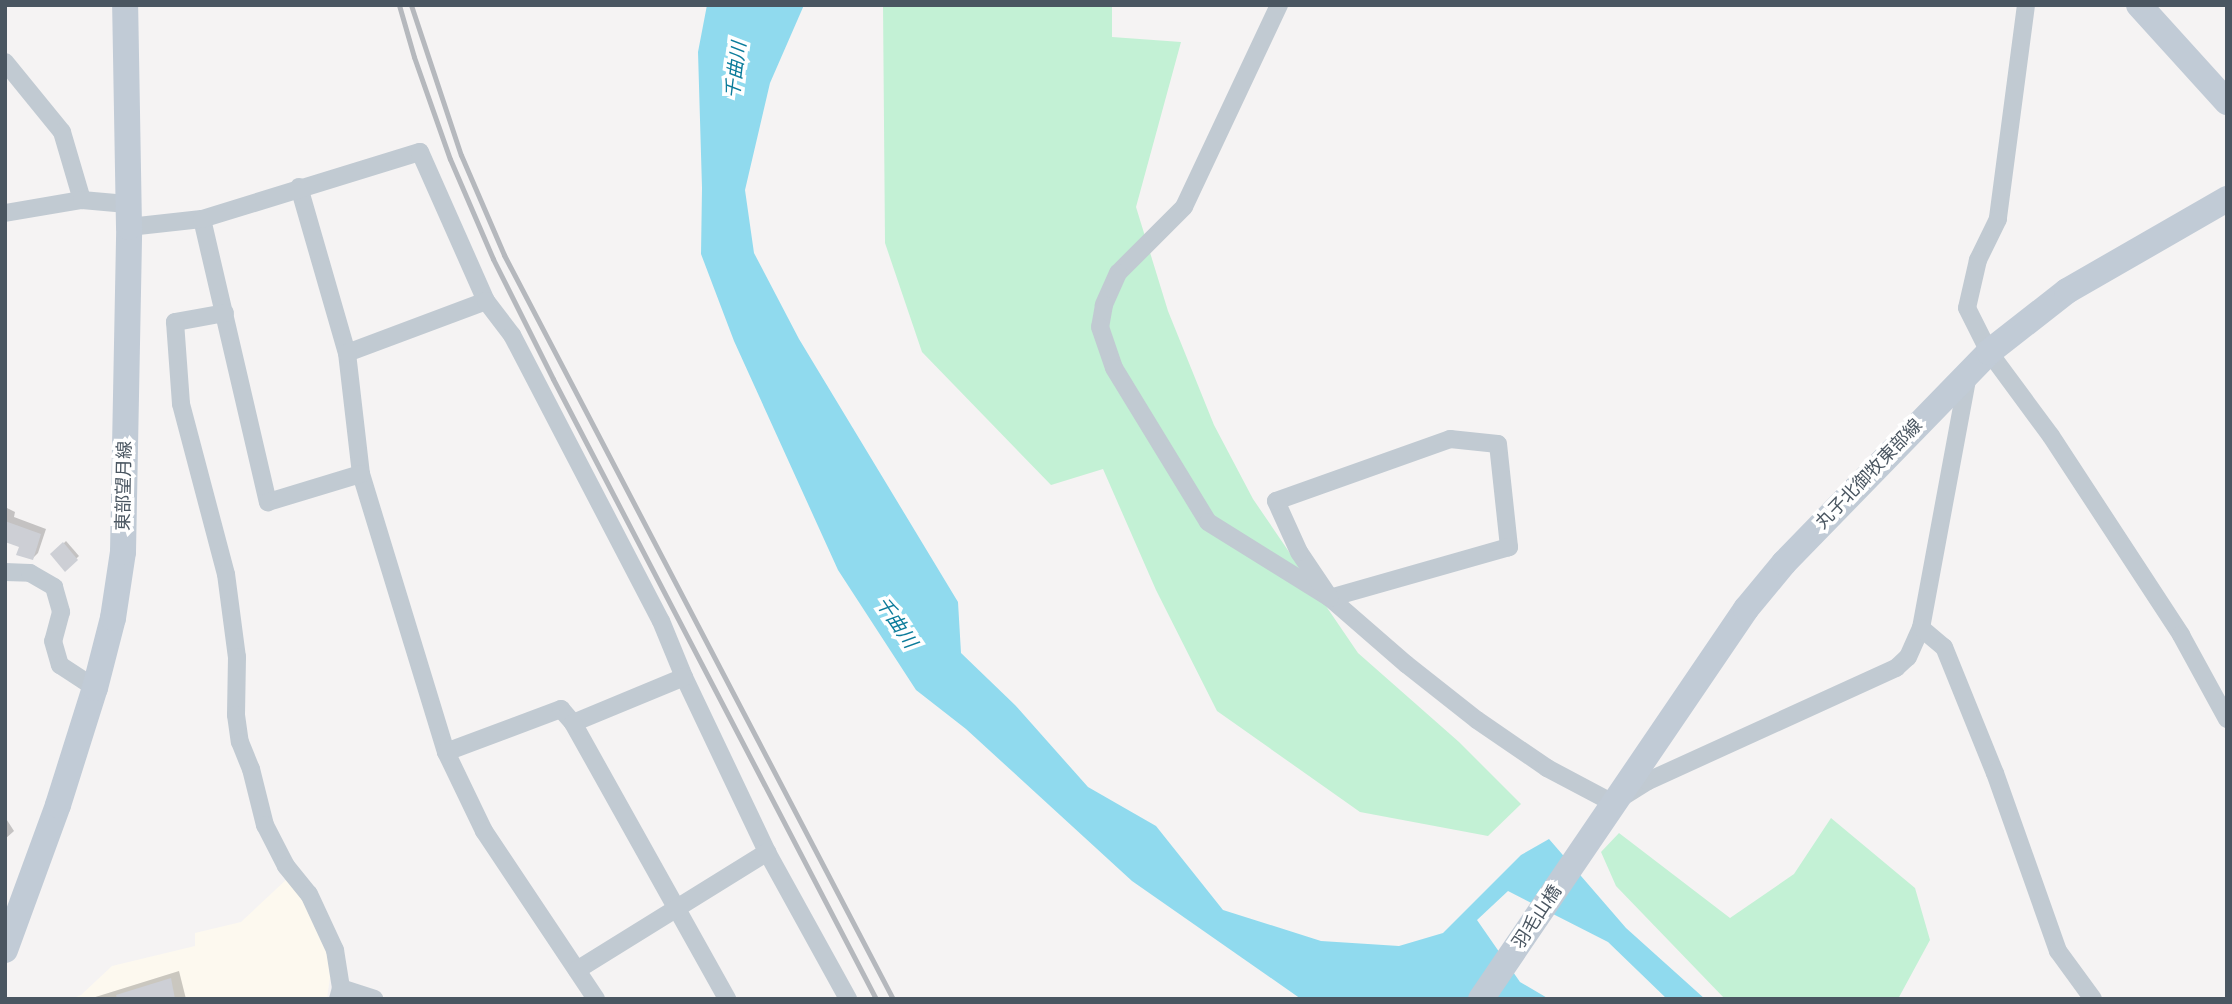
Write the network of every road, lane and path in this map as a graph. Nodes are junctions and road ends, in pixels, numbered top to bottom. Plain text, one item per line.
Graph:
1 (125, 5) edge
2 (1279, 5) edge
3 (2026, 5) edge
4 (2139, 5) edge
5 (5, 62) edge
6 (2227, 102) edge
7 (299, 187) junction
8 (2227, 199) edge
9 (82, 200) junction
10 (5, 213) edge
11 (128, 216) junction
12 (202, 219) junction
13 (486, 301) junction
14 (225, 313) junction
15 (1989, 352) junction
16 (347, 353) junction
17 (1968, 371) junction
18 (361, 474) junction
19 (5, 572) edge
20 (1330, 598) junction
21 (1920, 628) junction
22 (684, 677) junction
23 (94, 688) junction
24 (2227, 719) edge
25 (573, 723) junction
26 (446, 752) junction
27 (1613, 803) junction
28 (1593, 835) joint
29 (767, 852) junction
30 (677, 909) junction
31 (5, 950) edge
32 (577, 970) junction
33 (339, 993) edge
34 (374, 999) edge
35 (596, 999) edge
36 (727, 999) edge
37 (848, 999) edge
38 (1481, 999) edge
39 (2093, 999) edge

1 - 11 main road, 東部望月線
2 - 20 street
3 - 15 street
4 - 6 main road
5 - 9 street
7 - 12 street
7 - 13 street
7 - 16 street
8 - 15 main road, 丸子北御牧東部線
9 - 10 street
9 - 11 street
11 - 12 street
11 - 23 main road, 東部望月線
12 - 14 street
13 - 16 street
13 - 22 street
14 - 18 street
14 - 33 street
15 - 17 main road, 丸子北御牧東部線
15 - 24 street
16 - 18 street
17 - 21 street
17 - 27 main road, 丸子北御牧東部線
18 - 26 street
19 - 23 street
20 - 20 street
20 - 27 street
21 - 27 street
21 - 39 street
22 - 25 street
22 - 29 street
23 - 31 main road, 東部望月線
25 - 26 street
25 - 30 street
26 - 32 street
27 - 28 main road, 丸子北御牧東部線
28 - 38 main road, 羽毛山橋
29 - 30 street
29 - 37 street
30 - 32 street
30 - 36 street
32 - 35 street
33 - 34 street

